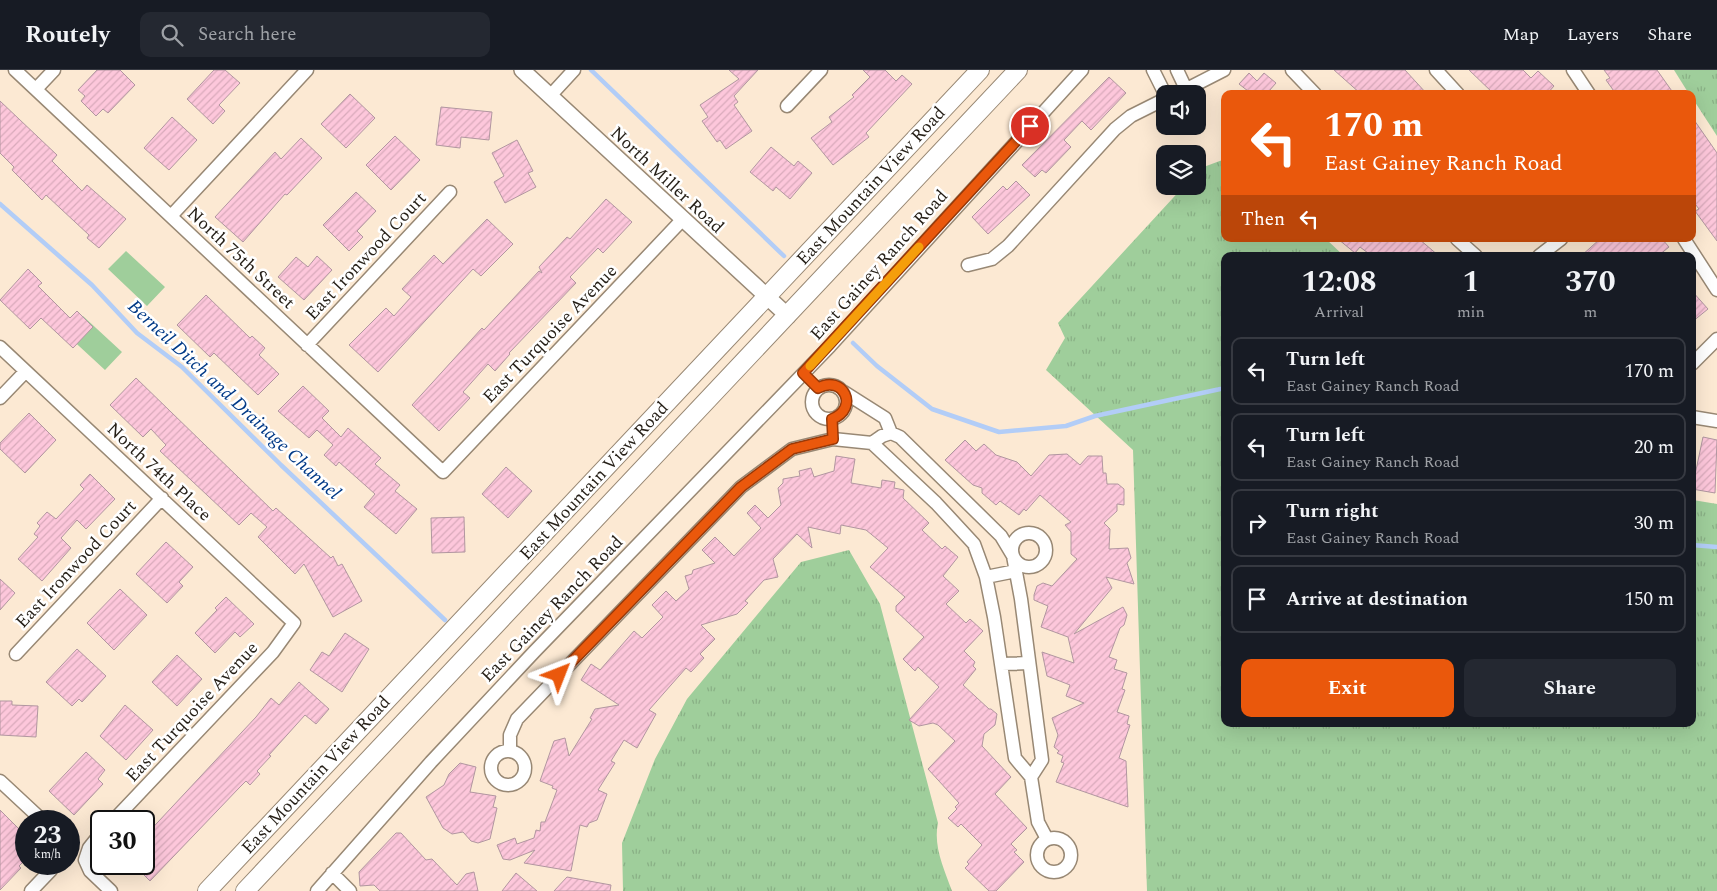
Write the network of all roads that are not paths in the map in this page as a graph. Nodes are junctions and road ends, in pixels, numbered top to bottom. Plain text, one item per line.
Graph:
1 (15, 70) edge
2 (54, 70) edge
3 (307, 70) edge
4 (522, 70) edge
5 (574, 70) edge
6 (821, 70) edge
7 (980, 70) edge
8 (1018, 70) edge
9 (1082, 70) edge
10 (1152, 70) edge
11 (1177, 70) edge
12 (1224, 70) edge
13 (1292, 70) edge
14 (1436, 70) edge
15 (1573, 70) edge
16 (1160, 85) edge
17 (1180, 85) edge
18 (1195, 85) edge
19 (36, 89) junction
20 (1311, 90) edge
21 (1454, 90) edge
22 (1586, 90) edge
23 (550, 96) junction
24 (1156, 104) edge
25 (787, 106) dead end
26 (450, 192) dead end
27 (171, 216) junction
28 (682, 220) junction
29 (1460, 242) edge
30 (1557, 242) edge
31 (1472, 252) edge
32 (1544, 252) edge
33 (1696, 258) edge
34 (968, 265) dead end
35 (1717, 290) edge
36 (767, 297) junction
37 (788, 316) junction
38 (1717, 339) edge
39 (307, 345) junction
40 (0, 347) edge
41 (1696, 360) edge
42 (25, 372) junction
43 (803, 373) junction
44 (818, 388) junction
45 (844, 392) junction
46 (0, 398) edge
47 (1696, 418) edge
48 (832, 419) junction
49 (1717, 421) edge
50 (891, 433) junction
51 (833, 439) junction
52 (872, 443) junction
53 (443, 472) joint
54 (947, 483) junction
55 (162, 498) junction
56 (933, 500) junction
57 (1016, 571) junction
58 (986, 577) junction
59 (294, 623) joint
60 (16, 654) dead end
61 (1029, 663) junction
62 (1002, 664) junction
63 (510, 750) dead end
64 (1032, 778) junction
65 (0, 781) edge
66 (31, 810) edge
67 (123, 810) edge
68 (1047, 839) dead end
69 (90, 847) edge
70 (90, 871) edge
71 (332, 873) junction
72 (46, 875) edge
73 (94, 875) edge
74 (31, 891) edge
75 (112, 891) edge
76 (207, 891) edge
77 (246, 891) edge
78 (317, 891) edge
79 (350, 891) edge

1 - 19 street, North 75th Street
2 - 19 street
3 - 27 street
4 - 23 street, North Miller Road
5 - 23 street
6 - 25 street
7 - 36 main road, East Mountain View Road
8 - 37 main road, East Mountain View Road
9 - 43 street, East Gainey Ranch Road
10 - 16 street
11 - 17 street
12 - 18 street
13 - 20 street
14 - 21 street
15 - 22 street
19 - 27 street, North 75th Street
23 - 28 street, North Miller Road
24 - 34 street
26 - 39 street, East Ironwood Court
27 - 39 street, North 75th Street
28 - 36 street, North Miller Road
28 - 53 street, East Turquoise Avenue
29 - 31 street
30 - 32 street
33 - 35 street
36 - 37 street, North Miller Road
36 - 76 main road, East Mountain View Road
37 - 77 main road, East Mountain View Road
38 - 41 street
39 - 53 street, North 75th Street
40 - 42 street, North 74th Place
42 - 46 street
42 - 55 street, North 74th Place
43 - 44 street
43 - 71 street, East Gainey Ranch Road
44 - 45 street
44 - 48 street
45 - 48 street
45 - 50 street
47 - 49 street
48 - 51 street
50 - 52 street
50 - 54 street
51 - 52 street
51 - 63 street
52 - 56 street
54 - 56 street
54 - 57 street
55 - 59 street, North 74th Place
55 - 60 street, East Ironwood Court
56 - 58 street
57 - 58 street
57 - 61 street
58 - 62 street
59 - 67 street, East Turquoise Avenue
61 - 62 street
61 - 64 street
62 - 64 street
64 - 68 street
65 - 66 street
69 - 70 street
71 - 78 street, East Gainey Ranch Road
71 - 79 street
72 - 74 street
73 - 75 street

